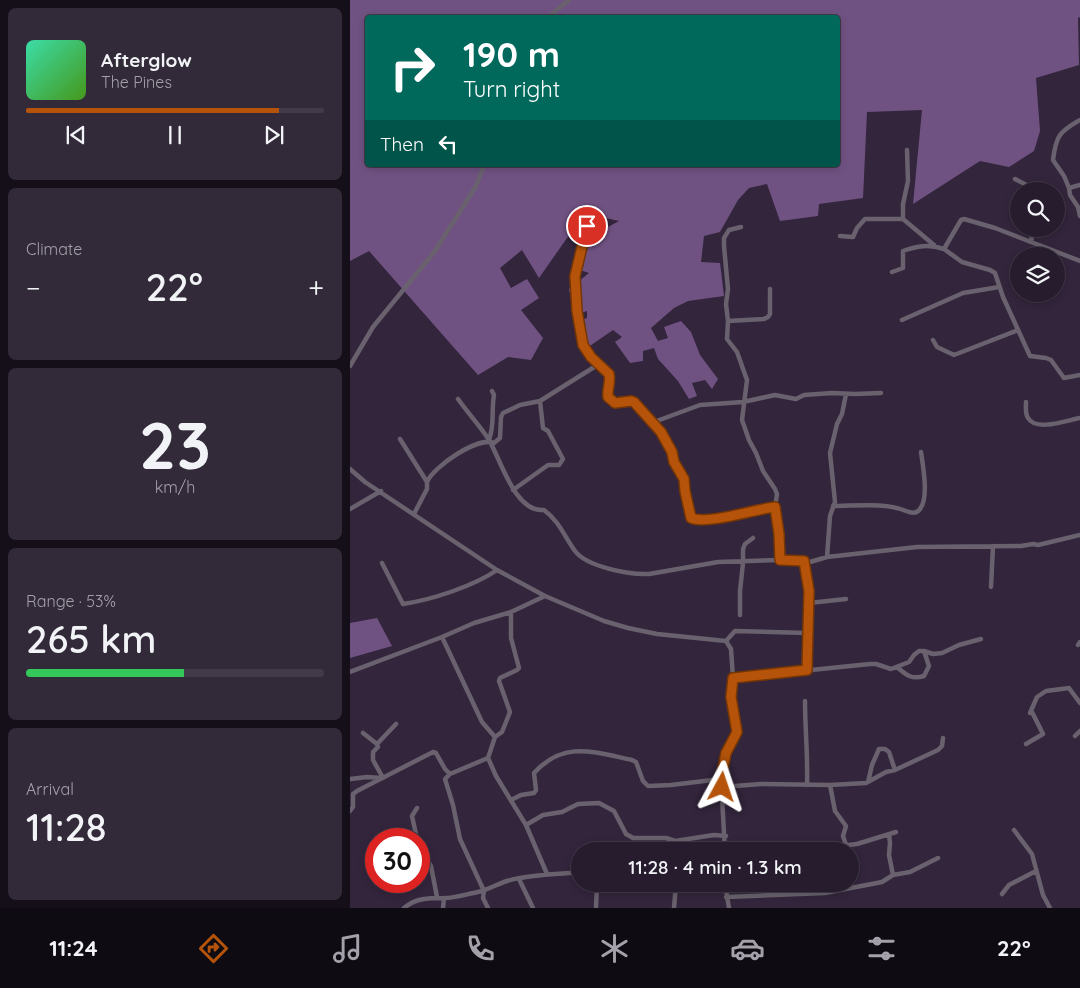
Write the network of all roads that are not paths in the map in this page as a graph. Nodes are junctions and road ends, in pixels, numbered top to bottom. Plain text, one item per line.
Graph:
1 (569, 0) edge
2 (551, 15) edge
3 (1080, 120) edge
4 (907, 150) dead end
5 (483, 167) edge
6 (1015, 179) dead end
7 (1021, 182) edge
8 (1080, 185) edge
9 (1069, 188) junction
10 (1080, 216) edge
11 (904, 219) junction
12 (593, 225) dead end
13 (741, 227) dead end
14 (840, 236) dead end
15 (1032, 237) edge
16 (1031, 242) junction
17 (934, 245) junction
18 (944, 249) junction
19 (1080, 255) edge
20 (1079, 261) edge
21 (892, 272) dead end
22 (999, 287) junction
23 (770, 289) dead end
24 (902, 320) dead end
25 (728, 321) junction
26 (1018, 330) junction
27 (933, 340) dead end
28 (598, 364) junction
29 (350, 366) edge
30 (1080, 375) edge
31 (492, 391) dead end
32 (881, 392) dead end
33 (846, 394) junction
34 (458, 399) dead end
35 (540, 401) junction
36 (743, 402) junction
37 (1026, 402) dead end
38 (1080, 418) edge
39 (654, 422) junction
40 (400, 439) dead end
41 (489, 440) junction
42 (921, 452) dead end
43 (350, 469) edge
44 (427, 482) junction
45 (513, 490) junction
46 (381, 491) junction
47 (833, 506) junction
48 (775, 507) junction
49 (350, 509) edge
50 (414, 514) junction
51 (1080, 535) edge
52 (753, 538) dead end
53 (993, 546) junction
54 (827, 557) junction
55 (780, 560) junction
56 (804, 561) junction
57 (382, 563) dead end
58 (744, 563) junction
59 (497, 570) junction
60 (991, 587) dead end
61 (545, 596) junction
62 (846, 599) dead end
63 (809, 603) junction
64 (511, 612) junction
65 (740, 615) dead end
66 (807, 633) junction
67 (442, 637) junction
68 (981, 639) dead end
69 (726, 641) junction
70 (924, 651) junction
71 (897, 667) junction
72 (807, 670) junction
73 (350, 672) edge
74 (733, 678) junction
75 (805, 701) dead end
76 (1080, 703) edge
77 (396, 724) dead end
78 (1080, 731) edge
79 (363, 733) dead end
80 (1075, 736) dead end
81 (495, 737) junction
82 (943, 738) dead end
83 (377, 744) junction
84 (1026, 744) dead end
85 (488, 758) junction
86 (895, 770) junction
87 (450, 774) junction
88 (382, 778) junction
89 (721, 778) junction
90 (350, 779) edge
91 (868, 782) junction
92 (807, 785) junction
93 (830, 785) junction
94 (722, 787) junction
95 (510, 800) junction
96 (417, 808) dead end
97 (350, 811) edge
98 (526, 825) junction
99 (415, 828) edge
100 (1014, 830) dead end
101 (896, 832) dead end
102 (889, 834) junction
103 (726, 836) junction
104 (726, 842) edge
105 (845, 842) edge
106 (859, 843) edge
107 (938, 858) dead end
108 (430, 864) edge
109 (1036, 872) junction
110 (571, 873) edge
111 (547, 874) junction
112 (893, 875) junction
113 (519, 879) junction
114 (484, 891) junction
115 (597, 892) edge
116 (675, 892) edge
117 (726, 892) edge
118 (1002, 894) dead end
119 (782, 895) joint
120 (437, 897) junction
121 (726, 897) junction
122 (444, 898) junction
123 (404, 908) edge
124 (443, 908) edge
125 (488, 908) edge
126 (533, 908) edge
127 (596, 908) edge
128 (674, 908) edge
129 (729, 908) edge
130 (1050, 908) edge

1 - 2 street
3 - 9 street
4 - 11 street
5 - 29 street
6 - 7 street
8 - 9 street
9 - 10 street
11 - 14 street
11 - 17 street
12 - 28 street
13 - 25 street
15 - 16 street
16 - 18 street
16 - 20 street
17 - 18 street
17 - 21 street
18 - 22 street
19 - 20 street
22 - 24 street
22 - 26 street
23 - 25 street
25 - 36 street
26 - 27 street
26 - 30 street
28 - 35 street
28 - 39 street
31 - 41 street
32 - 33 street
33 - 36 street
33 - 47 street
34 - 41 street
35 - 41 street
35 - 45 street
36 - 39 street
36 - 48 street
37 - 38 street
39 - 48 street
40 - 44 street
41 - 44 street
41 - 45 street
42 - 47 street
43 - 46 street
44 - 50 street
45 - 58 street
46 - 49 street
46 - 50 street
47 - 54 street
48 - 55 street
50 - 59 street
51 - 53 street
52 - 58 street
53 - 54 street
53 - 60 street
54 - 56 street
55 - 56 street
55 - 58 street
56 - 63 street
57 - 59 street
58 - 65 street
59 - 61 street
61 - 64 street
61 - 69 street
62 - 63 street
63 - 66 street
64 - 67 street
64 - 81 street
66 - 69 street
66 - 72 street
67 - 73 street
67 - 81 street
68 - 70 street
69 - 74 street
70 - 71 street
70 - 71 street
71 - 72 street
72 - 74 street
74 - 89 street
75 - 92 street
76 - 84 street
77 - 83 street
78 - 80 street
79 - 83 street
81 - 85 street
82 - 86 street
83 - 88 street
85 - 87 street
85 - 95 street
86 - 91 street
86 - 91 street
87 - 88 street
87 - 114 street
88 - 90 street
88 - 97 street
89 - 94 street
89 - 95 street
91 - 93 street
92 - 93 street
92 - 94 street
93 - 105 street
94 - 103 street
95 - 98 street
96 - 99 street
98 - 103 street
98 - 111 street
100 - 109 street
101 - 102 street
102 - 106 street
102 - 112 street
103 - 104 street
107 - 112 street
108 - 120 street
109 - 118 street
109 - 130 street
110 - 111 street
111 - 113 street
112 - 119 street
113 - 114 street
113 - 126 street
114 - 122 street
114 - 125 street
115 - 127 street
116 - 128 street
117 - 121 street
119 - 121 street
120 - 122 street
120 - 123 street
121 - 129 street
122 - 124 street

